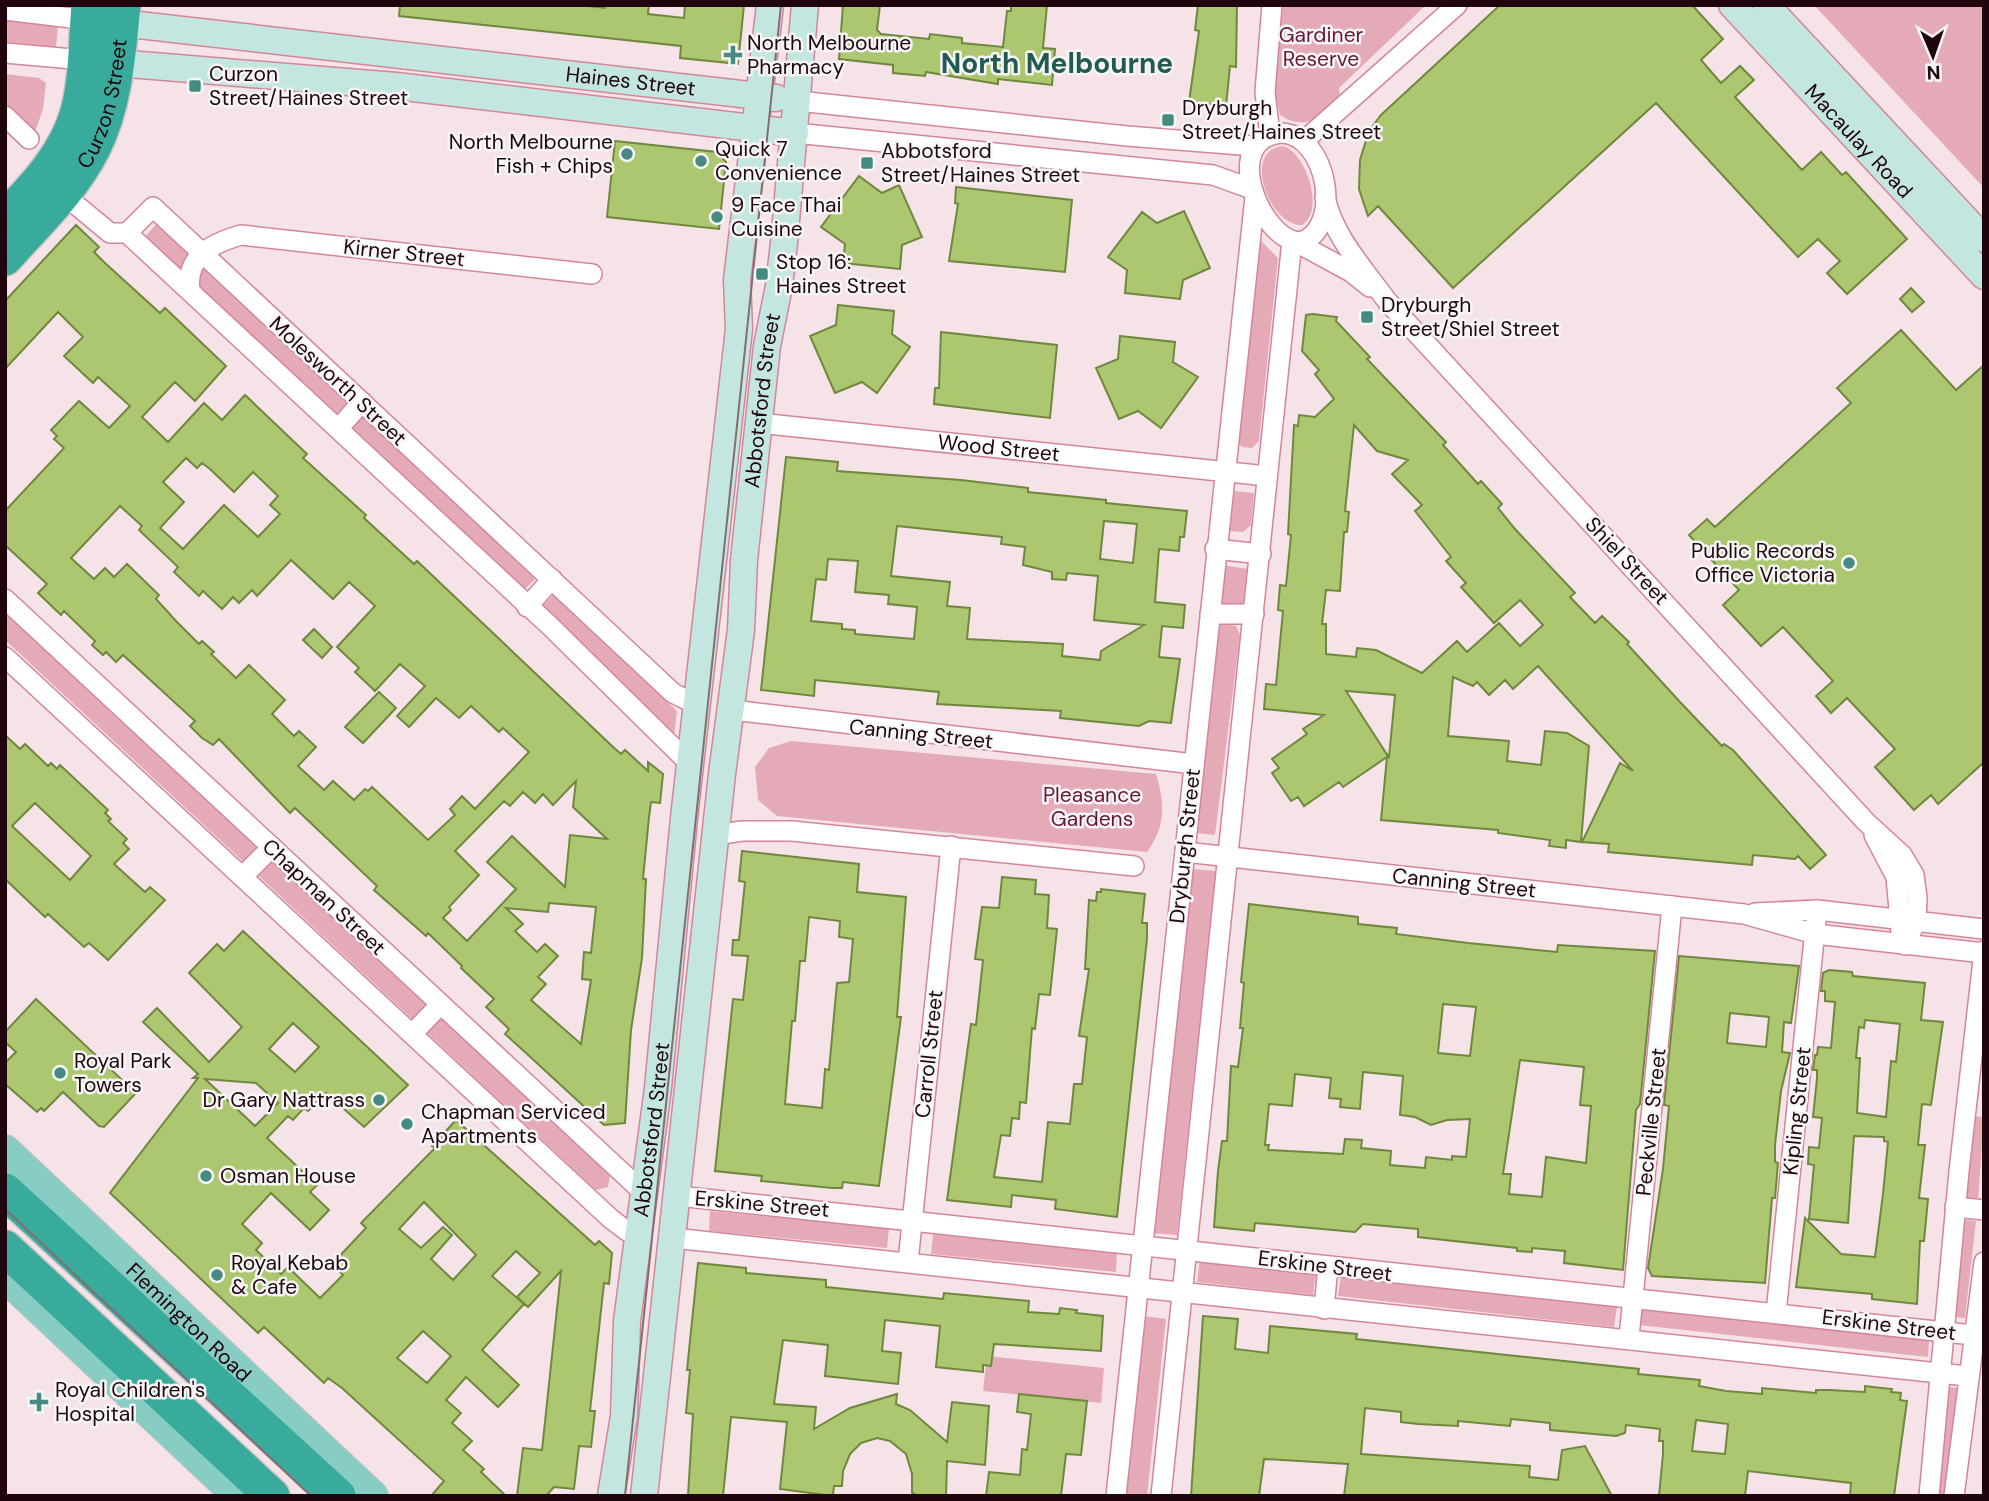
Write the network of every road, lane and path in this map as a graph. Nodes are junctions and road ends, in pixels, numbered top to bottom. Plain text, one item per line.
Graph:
1 (770, 5) edge
2 (805, 5) edge
3 (1272, 5) edge
4 (1457, 5) edge
5 (1732, 5) edge
6 (1766, 5) edge
7 (5, 10) edge
8 (105, 13) edge
9 (1804, 46) junction
10 (5, 53) edge
11 (101, 62) junction
12 (761, 96) junction
13 (1816, 96) junction
14 (799, 101) junction
15 (5, 116) edge
16 (754, 128) junction
17 (795, 133) junction
18 (1262, 140) junction
19 (1305, 140) junction
20 (49, 164) junction
21 (1253, 193) junction
22 (1325, 197) junction
23 (5, 218) edge
24 (127, 233) junction
25 (1984, 239) edge
26 (1293, 241) junction
27 (210, 247) junction
28 (5, 258) edge
29 (592, 274) dead end
30 (1984, 276) edge
31 (190, 290) junction
32 (1387, 301) junction
33 (362, 402) junction
34 (730, 419) junction
35 (758, 423) junction
36 (338, 429) junction
37 (1224, 472) junction
38 (1267, 477) junction
39 (1215, 549) junction
40 (1261, 554) junction
41 (552, 579) junction
42 (5, 599) edge
43 (527, 607) junction
44 (1210, 614) junction
45 (1254, 614) junction
46 (5, 657) edge
47 (697, 705) junction
48 (732, 710) junction
49 (690, 764) junction
50 (1194, 764) junction
51 (722, 774) junction
52 (715, 835) junction
53 (951, 846) junction
54 (272, 847) junction
55 (1185, 852) junction
56 (1228, 857) junction
57 (1134, 866) dead end
58 (243, 877) junction
59 (1672, 906) junction
60 (1817, 910) junction
61 (1744, 914) junction
62 (1907, 920) junction
63 (1984, 929) edge
64 (1815, 934) junction
65 (1905, 944) junction
66 (1983, 953) edge
67 (439, 1006) junction
68 (412, 1034) junction
69 (1975, 1109) edge
70 (7, 1155) edge
71 (5, 1191) edge
72 (643, 1192) junction
73 (678, 1196) junction
74 (1955, 1207) junction
75 (1984, 1210) edge
76 (912, 1219) junction
77 (637, 1234) junction
78 (673, 1238) junction
79 (1142, 1245) junction
80 (5, 1248) edge
81 (1188, 1250) junction
82 (908, 1262) junction
83 (1984, 1262) edge
84 (1328, 1266) junction
85 (5, 1277) edge
86 (1138, 1287) junction
87 (1183, 1293) junction
88 (1633, 1297) junction
89 (66, 1302) junction
90 (1324, 1309) junction
91 (1776, 1312) junction
92 (1943, 1331) junction
93 (1973, 1335) junction
94 (68, 1337) junction
95 (1629, 1337) junction
96 (186, 1339) junction
97 (1940, 1373) junction
98 (1967, 1376) junction
99 (141, 1389) junction
100 (238, 1496) edge
101 (272, 1496) edge
102 (338, 1496) edge
103 (373, 1496) edge
104 (611, 1496) edge
105 (644, 1496) edge
106 (1116, 1496) edge
107 (1161, 1496) edge
108 (1929, 1496) edge
109 (1954, 1496) edge

1 - 12 street, Abbotsford Street
2 - 14 street, Abbotsford Street
3 - 18 street
4 - 19 street
5 - 13 street, Macaulay Road
6 - 9 street, Macaulay Road
7 - 8 street, Haines Street
8 - 11 highway, Curzon Street
8 - 12 street, Haines Street
9 - 13 street
9 - 25 street, Macaulay Road
10 - 11 street, Haines Street
11 - 16 street, Haines Street
11 - 20 highway, Curzon Street
12 - 14 street, Haines Street
12 - 16 street, Abbotsford Street
13 - 30 street, Macaulay Road
14 - 17 street, Abbotsford Street
14 - 18 street, Haines Street
15 - 20 street, Molesworth Street
16 - 17 street, Haines Street
16 - 34 street, Abbotsford Street
17 - 21 street, Haines Street
17 - 35 street, Abbotsford Street
18 - 19 street
18 - 21 street
19 - 22 street
20 - 23 highway
20 - 24 street, Molesworth Street
20 - 28 highway
21 - 26 street
21 - 37 street, Dryburgh Street
22 - 26 street
22 - 32 street, Shiel Street
24 - 27 street, Molesworth Street
24 - 31 street, Molesworth Street
26 - 32 street, Shiel Street
26 - 38 street, Dryburgh Street
27 - 29 street, Kirner Street
27 - 31 street
27 - 33 street, Molesworth Street
31 - 36 street, Molesworth Street
32 - 62 street, Shiel Street
33 - 36 street
33 - 41 street, Molesworth Street
34 - 35 street, Wood Street
34 - 47 street, Abbotsford Street
35 - 37 street, Wood Street
35 - 48 street, Abbotsford Street
36 - 43 street, Molesworth Street
37 - 38 street, Wood Street
37 - 39 street, Dryburgh Street
38 - 40 street, Dryburgh Street
39 - 40 street
39 - 44 street, Dryburgh Street
40 - 45 street, Dryburgh Street
41 - 43 street
41 - 47 street, Molesworth Street
42 - 54 street, Chapman Street
43 - 49 street, Molesworth Street
44 - 45 street
44 - 50 street, Dryburgh Street
45 - 56 street, Dryburgh Street
46 - 58 street, Chapman Street
47 - 48 street
47 - 49 street, Abbotsford Street
48 - 50 street, Canning Street
48 - 51 street, Abbotsford Street
49 - 51 street
49 - 72 street, Abbotsford Street
50 - 55 street, Dryburgh Street
51 - 52 street, Abbotsford Street
52 - 53 street
52 - 73 street, Abbotsford Street
53 - 57 street
53 - 76 street, Carroll Street
54 - 58 street
54 - 67 street, Chapman Street
55 - 56 street, Canning Street
55 - 79 street, Dryburgh Street
56 - 59 street, Canning Street
56 - 81 street, Dryburgh Street
58 - 68 street, Chapman Street
59 - 61 street, Canning Street
59 - 88 street, Peckville Street
60 - 61 street, Canning Street
60 - 62 street, Canning Street
60 - 64 street, Kipling Street
61 - 64 street, Canning Street
62 - 63 street, Canning Street
62 - 65 street, Shiel Street
64 - 65 street, Canning Street
64 - 91 street, Kipling Street
65 - 66 street, Canning Street
66 - 69 street
67 - 68 street
67 - 72 street, Chapman Street
68 - 77 street, Chapman Street
69 - 74 street
70 - 96 main road, Flemington Road
71 - 96 highway, Flemington Road
72 - 73 street
72 - 77 street, Abbotsford Street
73 - 76 street, Erskine Street
73 - 78 street, Abbotsford Street
74 - 75 street
74 - 92 street
76 - 79 street, Erskine Street
76 - 82 street, Carroll Street
77 - 78 street
77 - 104 street, Abbotsford Street
78 - 82 street, Erskine Street
78 - 105 street, Abbotsford Street
79 - 81 street, Erskine Street
79 - 86 street, Dryburgh Street
80 - 89 highway
81 - 84 street, Erskine Street
81 - 87 street, Dryburgh Street
82 - 86 street, Erskine Street
83 - 93 street
84 - 88 street, Erskine Street
84 - 90 street
85 - 94 main road
86 - 87 street, Erskine Street
86 - 106 street, Dryburgh Street
87 - 90 street, Erskine Street
87 - 107 street, Dryburgh Street
88 - 91 street, Erskine Street
88 - 95 street, Peckville Street
89 - 94 main road
89 - 99 highway
90 - 95 street, Erskine Street
91 - 92 street, Erskine Street
92 - 93 street, Erskine Street
92 - 97 street
93 - 98 street
94 - 99 main road
95 - 97 street, Erskine Street
96 - 99 highway
96 - 102 highway, Flemington Road
96 - 103 main road, Flemington Road
97 - 98 street, Erskine Street
97 - 108 street
98 - 109 street
99 - 100 main road
99 - 101 highway

